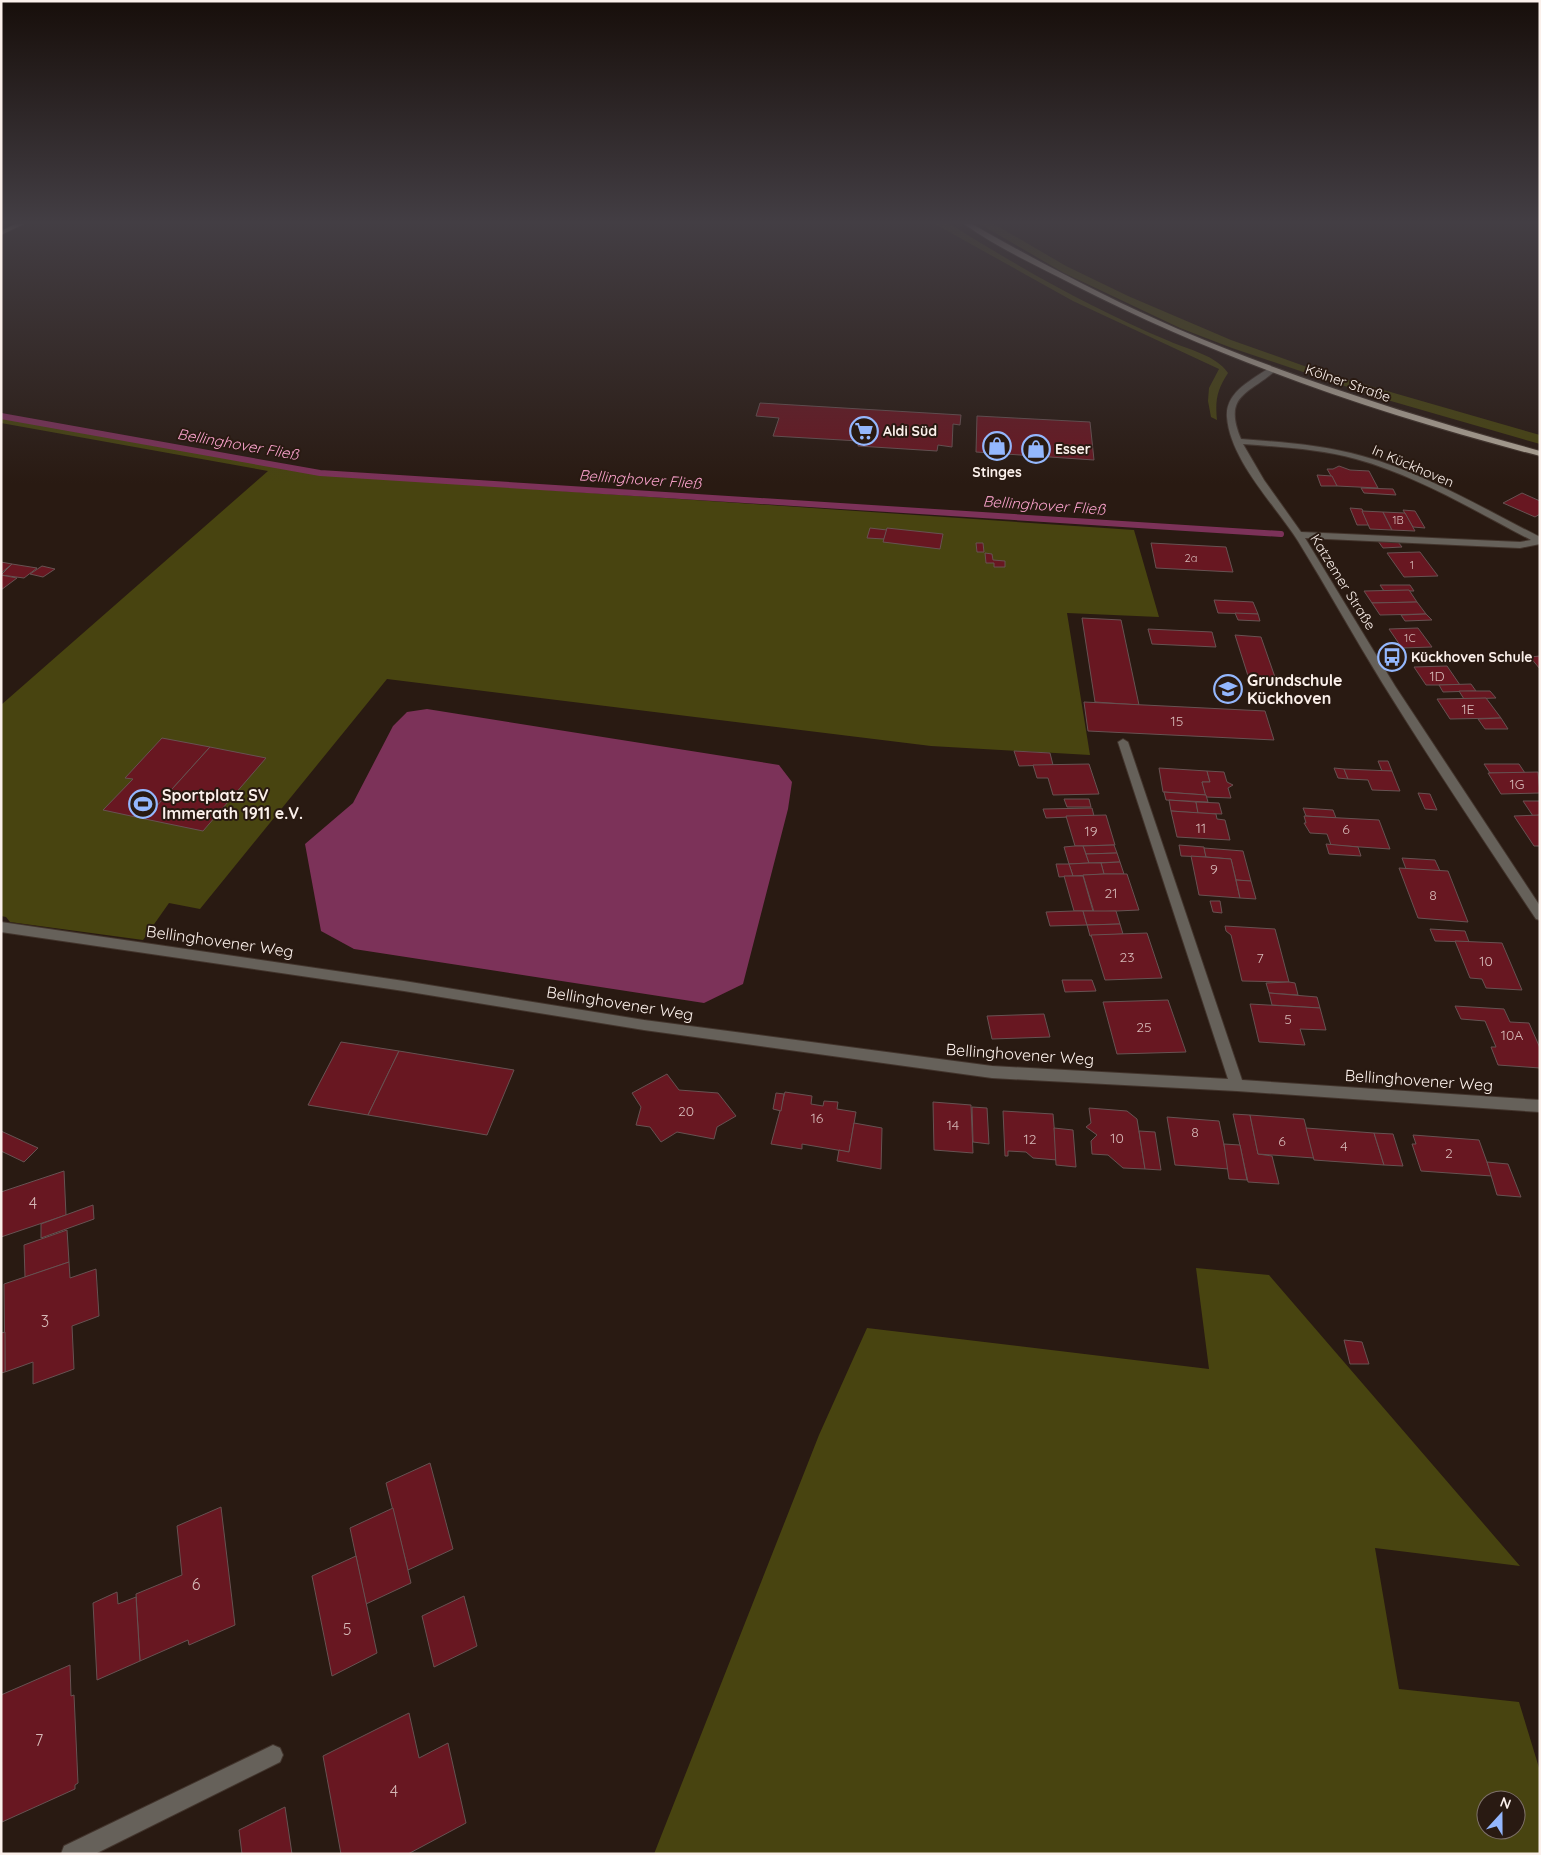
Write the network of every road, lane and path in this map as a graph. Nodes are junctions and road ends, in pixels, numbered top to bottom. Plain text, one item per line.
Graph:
1 (1129, 311) edge
2 (1272, 370) junction
3 (1237, 441) junction
4 (1540, 454) edge
5 (1299, 535) junction
6 (1540, 541) edge
7 (1123, 742) dead end
8 (1540, 916) edge
9 (1, 927) edge
10 (1237, 1085) junction
11 (1540, 1106) edge
12 (273, 1755) dead end
13 (72, 1854) edge

1 - 2 main road, Kölner Straße
2 - 3 street, Katzemer Straße
2 - 4 main road, Kölner Straße
3 - 5 street, Katzemer Straße
3 - 6 street, In Kückhoven
5 - 6 street, In Kückhoven
5 - 8 street, Katzemer Straße
7 - 10 street
9 - 10 street, Bellinghovener Weg
10 - 11 street, Bellinghovener Weg
12 - 13 street

